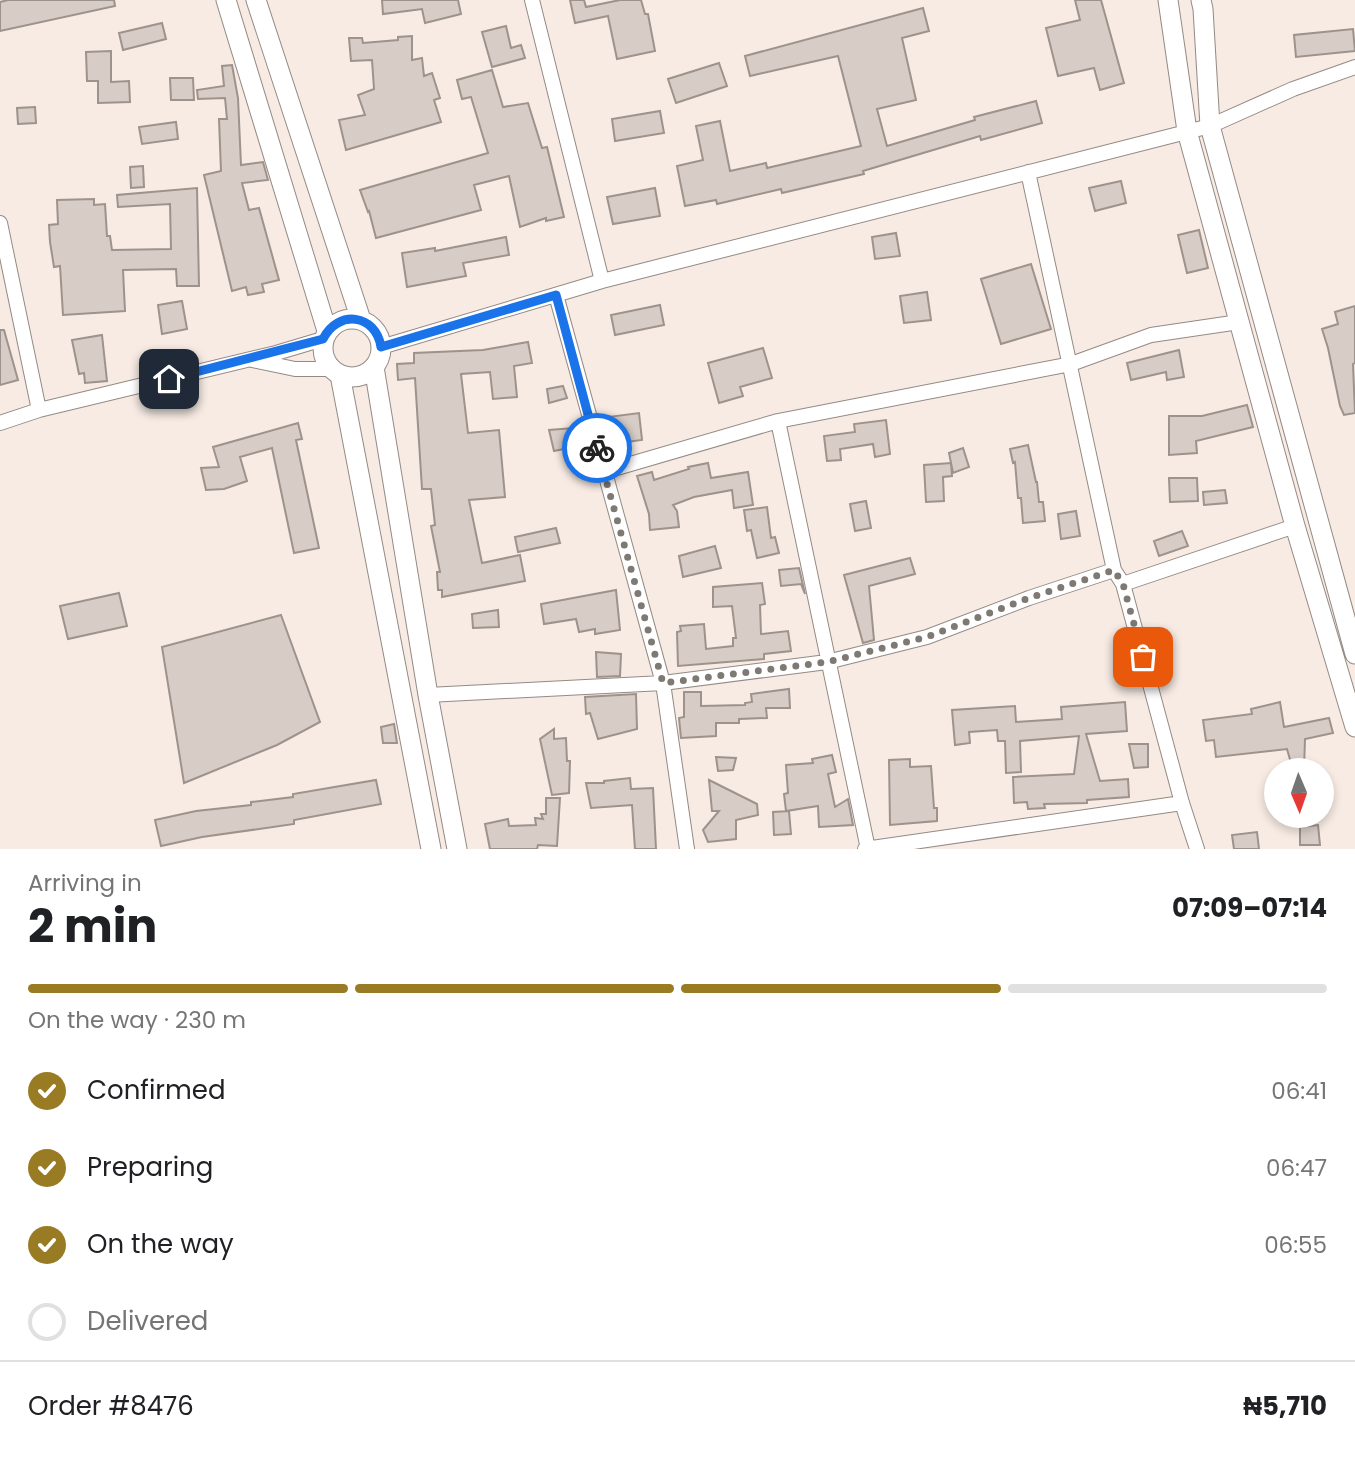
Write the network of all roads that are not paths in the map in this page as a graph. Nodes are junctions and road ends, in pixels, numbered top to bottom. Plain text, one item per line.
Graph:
1 (226, 0) edge
2 (256, 0) edge
3 (533, 0) edge
4 (1168, 0) edge
5 (1201, 0) edge
6 (1355, 66) edge
7 (1210, 126) junction
8 (1187, 131) junction
9 (1028, 172) junction
10 (0, 223) edge
11 (602, 281) junction
12 (556, 295) junction
13 (361, 320) junction
14 (1239, 322) junction
15 (325, 335) junction
16 (381, 347) junction
17 (248, 359) junction
18 (1071, 364) junction
19 (374, 367) junction
20 (335, 372) junction
21 (39, 411) junction
22 (778, 421) junction
23 (0, 423) edge
24 (603, 472) junction
25 (1295, 526) junction
26 (1114, 570) junction
27 (1123, 584) junction
28 (1355, 654) edge
29 (827, 662) junction
30 (663, 683) junction
31 (428, 695) junction
32 (1355, 727) edge
33 (1182, 803) junction
34 (431, 849) edge
35 (457, 849) edge
36 (687, 849) edge
37 (867, 849) edge
38 (1197, 849) edge

1 - 15 main road
2 - 13 main road
3 - 11 street
4 - 8 main road
5 - 7 main road
6 - 7 street
7 - 8 street
7 - 28 main road
8 - 9 street
8 - 14 main road
9 - 11 street
9 - 18 street
10 - 21 street
11 - 12 street
12 - 16 street
12 - 24 street
13 - 15 main road
13 - 16 main road
14 - 18 street
14 - 25 main road
15 - 17 street
15 - 20 main road
16 - 19 main road
17 - 20 street
17 - 21 street
18 - 22 street
18 - 26 street
19 - 20 main road
19 - 31 main road
20 - 34 main road
21 - 23 street
22 - 24 street
22 - 29 street
24 - 30 street
25 - 27 street
25 - 32 main road
26 - 27 street
26 - 29 street
27 - 33 street
29 - 30 street
29 - 37 street
30 - 31 street
30 - 36 street
31 - 35 main road
33 - 37 street
33 - 38 street

